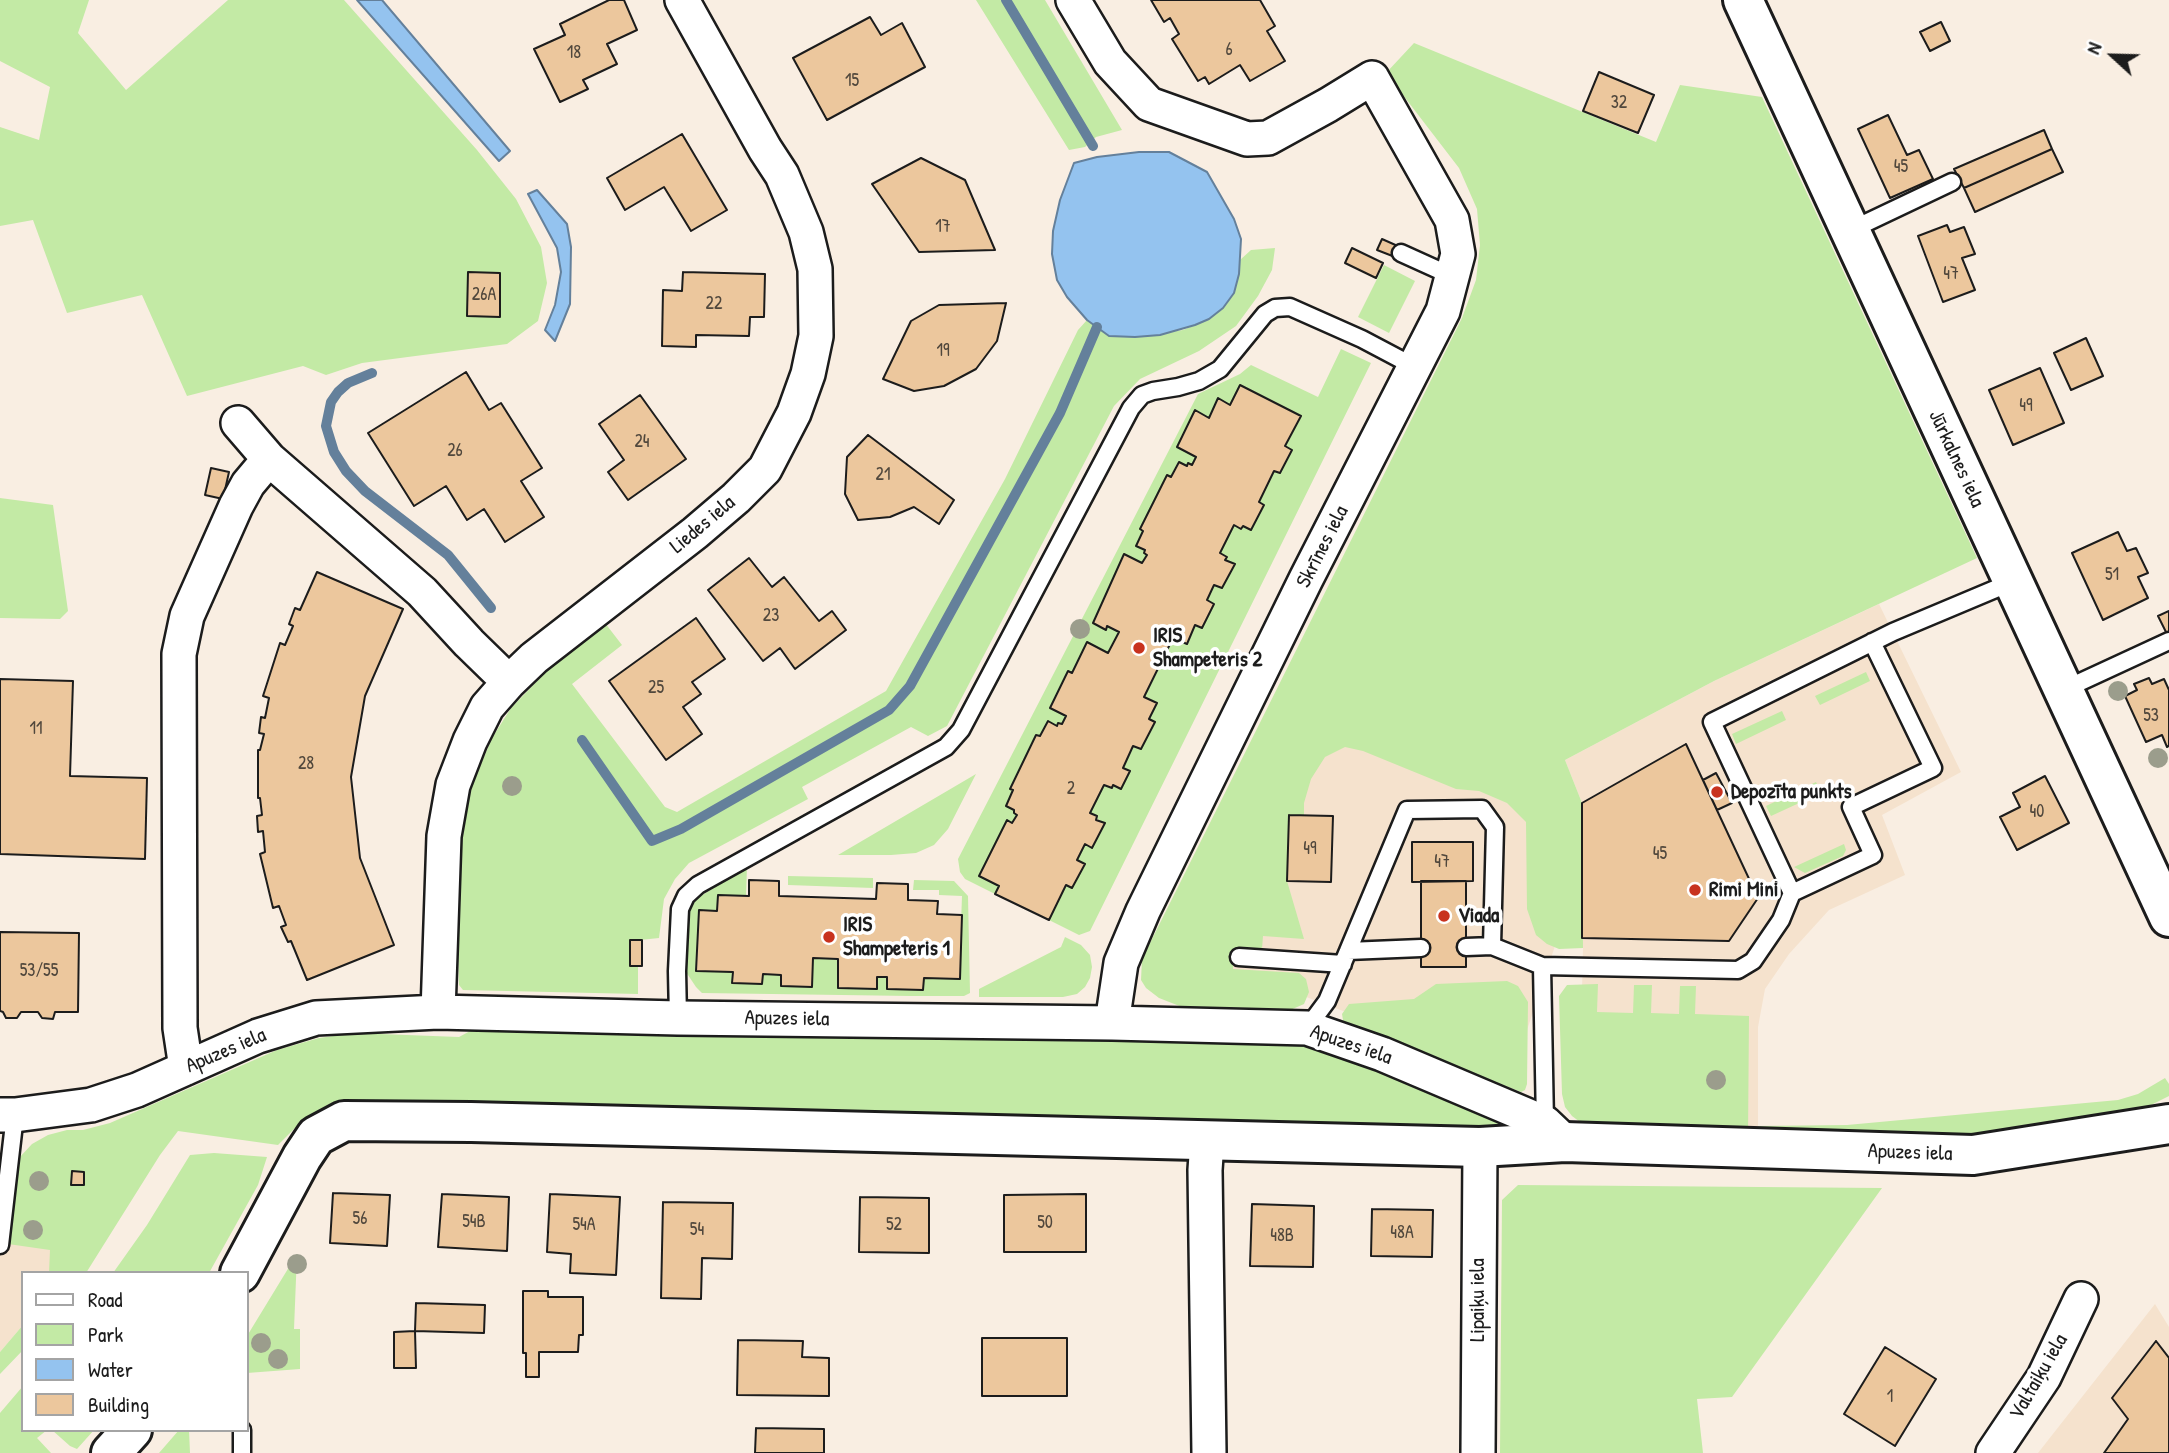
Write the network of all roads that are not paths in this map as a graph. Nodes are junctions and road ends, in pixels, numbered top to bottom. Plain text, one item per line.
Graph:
1 (682, 0) edge
2 (1073, 0) edge
3 (1743, 0) edge
4 (1952, 182) dead end
5 (1851, 230) junction
6 (1401, 253) dead end
7 (1454, 276) junction
8 (1415, 367) junction
9 (238, 424) dead end
10 (269, 458) junction
11 (2012, 582) junction
12 (2169, 641) edge
13 (1872, 642) junction
14 (509, 682) junction
15 (2063, 690) junction
16 (1792, 893) junction
17 (2169, 917) edge
18 (1492, 946) junction
19 (1466, 947) dead end
20 (1421, 948) dead end
21 (1239, 957) dead end
22 (1345, 957) junction
23 (1542, 966) junction
24 (438, 1012) junction
25 (678, 1018) junction
26 (1112, 1023) junction
27 (1307, 1028) junction
28 (186, 1068) junction
29 (8, 1115) edge
30 (2169, 1124) edge
31 (1555, 1133) junction
32 (1207, 1141) junction
33 (1479, 1147) junction
34 (0, 1245) edge
35 (241, 1271) edge
36 (2081, 1299) dead end
37 (130, 1432) edge
38 (242, 1432) edge
39 (111, 1453) edge
40 (242, 1453) edge
41 (1209, 1453) edge
42 (1478, 1453) edge
43 (1993, 1453) edge

1 - 14 street, Liedes iela
2 - 7 street, Skrīnes iela
3 - 5 street, Jūrkalnes iela
4 - 5 lane
5 - 11 street, Jūrkalnes iela
6 - 7 lane
7 - 8 street, Skrīnes iela
8 - 25 lane
8 - 26 street, Skrīnes iela
9 - 10 street
10 - 14 street
10 - 28 street
11 - 13 lane
11 - 15 street, Jūrkalnes iela
12 - 15 lane
13 - 16 lane
13 - 16 lane
14 - 24 street, Liedes iela
15 - 17 street, Jūrkalnes iela
16 - 23 lane
18 - 19 lane
18 - 22 lane
18 - 23 lane
20 - 22 lane
21 - 22 lane
22 - 27 lane
23 - 31 lane
24 - 25 street, Apuzes iela
24 - 28 street, Apuzes iela
25 - 26 street, Apuzes iela
26 - 27 street, Apuzes iela
27 - 31 street, Apuzes iela
28 - 29 street, Apuzes iela
29 - 34 lane
30 - 31 street, Apuzes iela
31 - 33 street, Apuzes iela
32 - 33 street, Apuzes iela
32 - 35 street, Apuzes iela
32 - 41 street
33 - 42 street, Lipaiķu iela
36 - 43 street, Valtaiķu iela
37 - 39 street
38 - 40 lane

